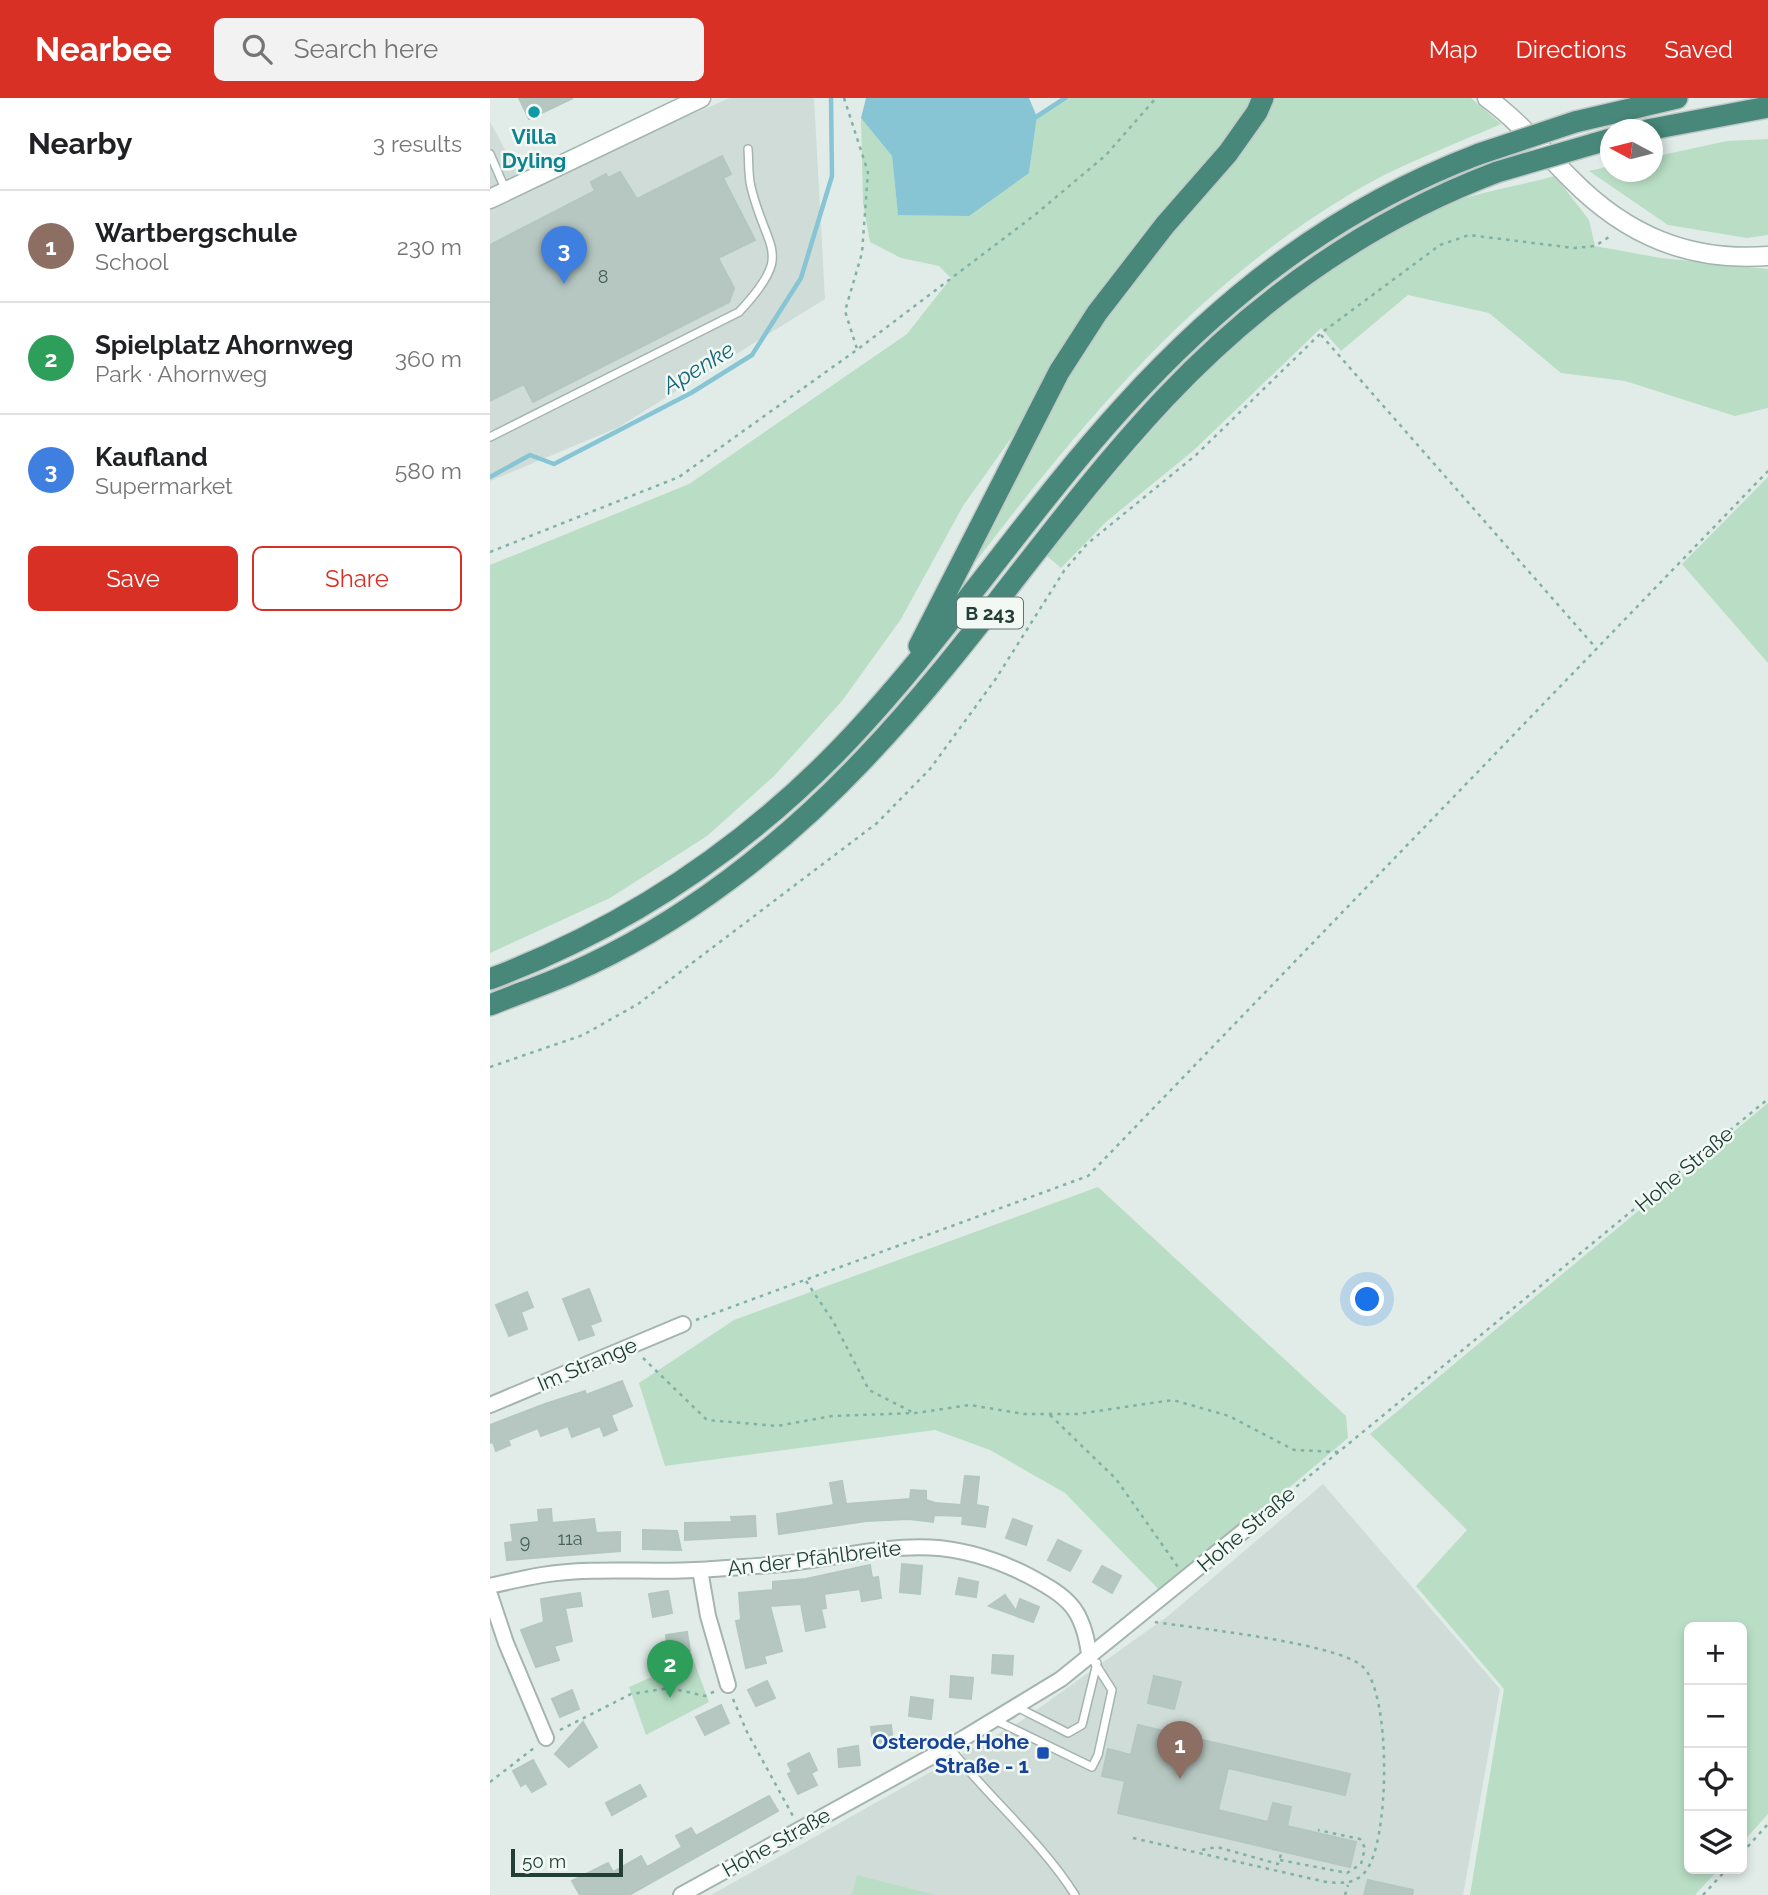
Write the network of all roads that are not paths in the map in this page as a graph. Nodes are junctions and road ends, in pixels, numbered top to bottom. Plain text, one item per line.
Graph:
1 (701, 98) edge
2 (1264, 98) edge
3 (1486, 98) edge
4 (1677, 98) edge
5 (1768, 107) edge
6 (1712, 116) junction
7 (1768, 118) edge
8 (1663, 127) edge
9 (1600, 142) edge
10 (748, 149) dead end
11 (490, 154) edge
12 (498, 195) edge
13 (1768, 256) edge
14 (490, 437) edge
15 (902, 679) junction
16 (490, 979) edge
17 (490, 1004) edge
18 (683, 1324) road end
19 (490, 1405) edge
20 (1246, 1529) road end
21 (700, 1570) junction
22 (490, 1586) edge
23 (490, 1595) edge
24 (1096, 1662) junction
25 (728, 1685) road end
26 (1017, 1707) junction
27 (995, 1720) junction
28 (546, 1738) road end
29 (949, 1747) junction
30 (681, 1895) edge
31 (1075, 1895) edge

1 - 12 street
2 - 15 highway
3 - 13 street
4 - 15 highway, B 243, bridge
5 - 6 highway
6 - 7 highway
6 - 8 highway
9 - 17 highway, B 243, bridge
10 - 14 lane
11 - 12 lane
15 - 16 highway, B 243
18 - 19 street, Im Strange
20 - 24 street, Hohe Straße
21 - 22 street, An der Pfahlbreite
21 - 24 street, An der Pfahlbreite
21 - 25 street
23 - 28 street
24 - 26 street, Hohe Straße
24 - 26 lane
24 - 27 lane
26 - 27 street, Hohe Straße
27 - 29 street, Hohe Straße
29 - 30 street, Hohe Straße
29 - 31 lane

